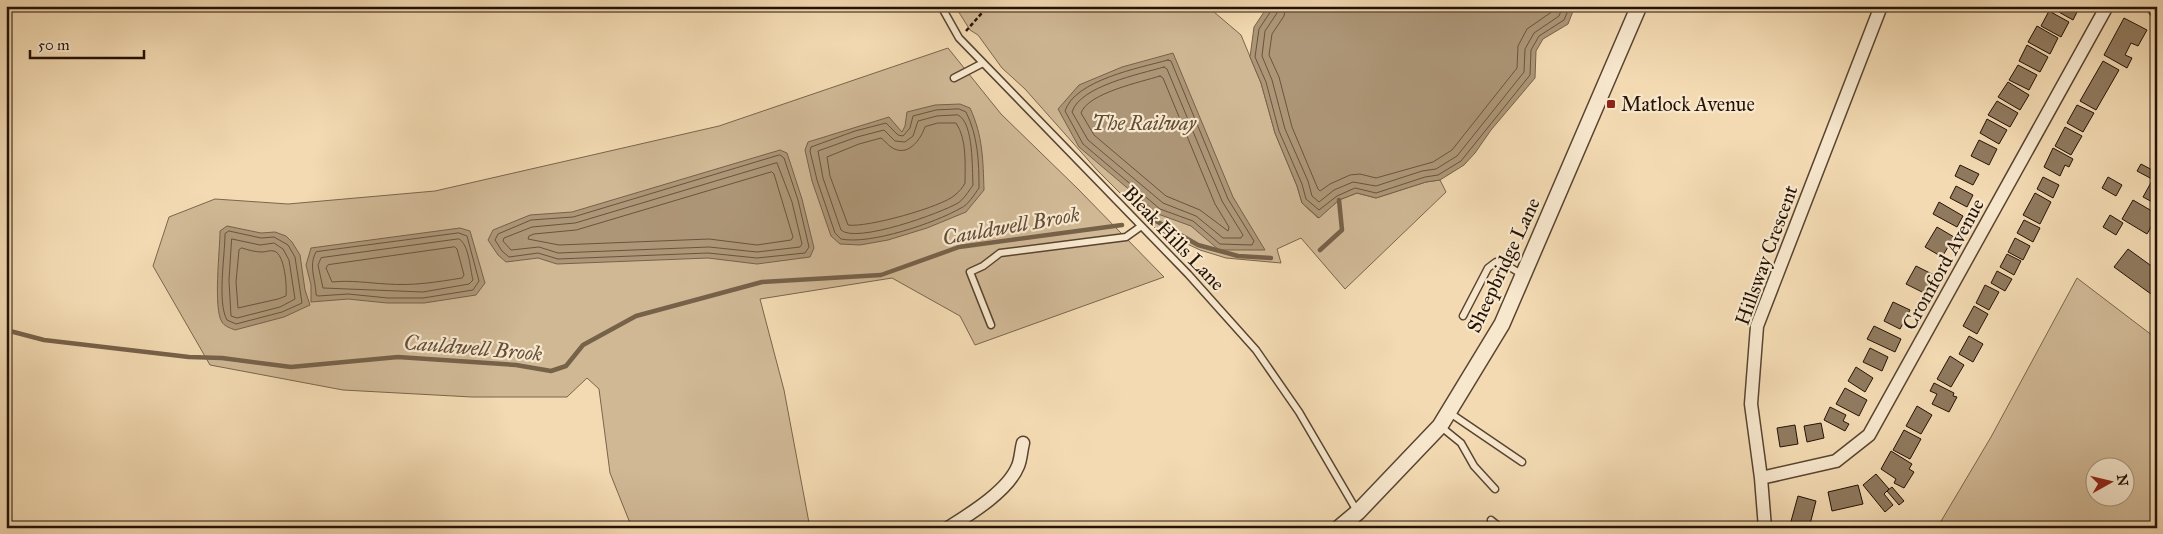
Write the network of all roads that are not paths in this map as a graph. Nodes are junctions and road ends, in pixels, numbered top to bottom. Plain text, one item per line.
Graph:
1 (941, 6) edge
2 (1639, 6) edge
3 (1881, 6) edge
4 (2107, 6) edge
5 (2152, 6) edge
6 (2157, 12) edge
7 (983, 62) junction
8 (954, 78) dead end
9 (1140, 227) junction
10 (1523, 275) junction
11 (1462, 316) dead end
12 (991, 326) dead end
13 (1448, 412) junction
14 (1440, 426) junction
15 (1023, 443) dead end
16 (1522, 462) dead end
17 (1761, 478) junction
18 (1495, 489) dead end
19 (1358, 512) junction
20 (1491, 520) dead end
21 (948, 528) edge
22 (1339, 528) edge
23 (1501, 528) edge
24 (1765, 528) edge

1 - 7 lane, Bleak Hills Lane
2 - 10 street, Sheepbridge Lane
3 - 17 street, Hillsway Crescent
4 - 17 street, Cromford Avenue
5 - 6 street
7 - 8 lane
7 - 9 lane, Bleak Hills Lane
9 - 12 lane
9 - 19 lane, Bleak Hills Lane
10 - 11 lane
10 - 13 street, Sheepbridge Lane
13 - 14 street, Sheepbridge Lane
13 - 16 lane
14 - 18 lane
14 - 19 street, Sheepbridge Lane
15 - 21 street
17 - 24 street, Hillsway Crescent
19 - 22 street, Sheepbridge Lane
20 - 23 lane

